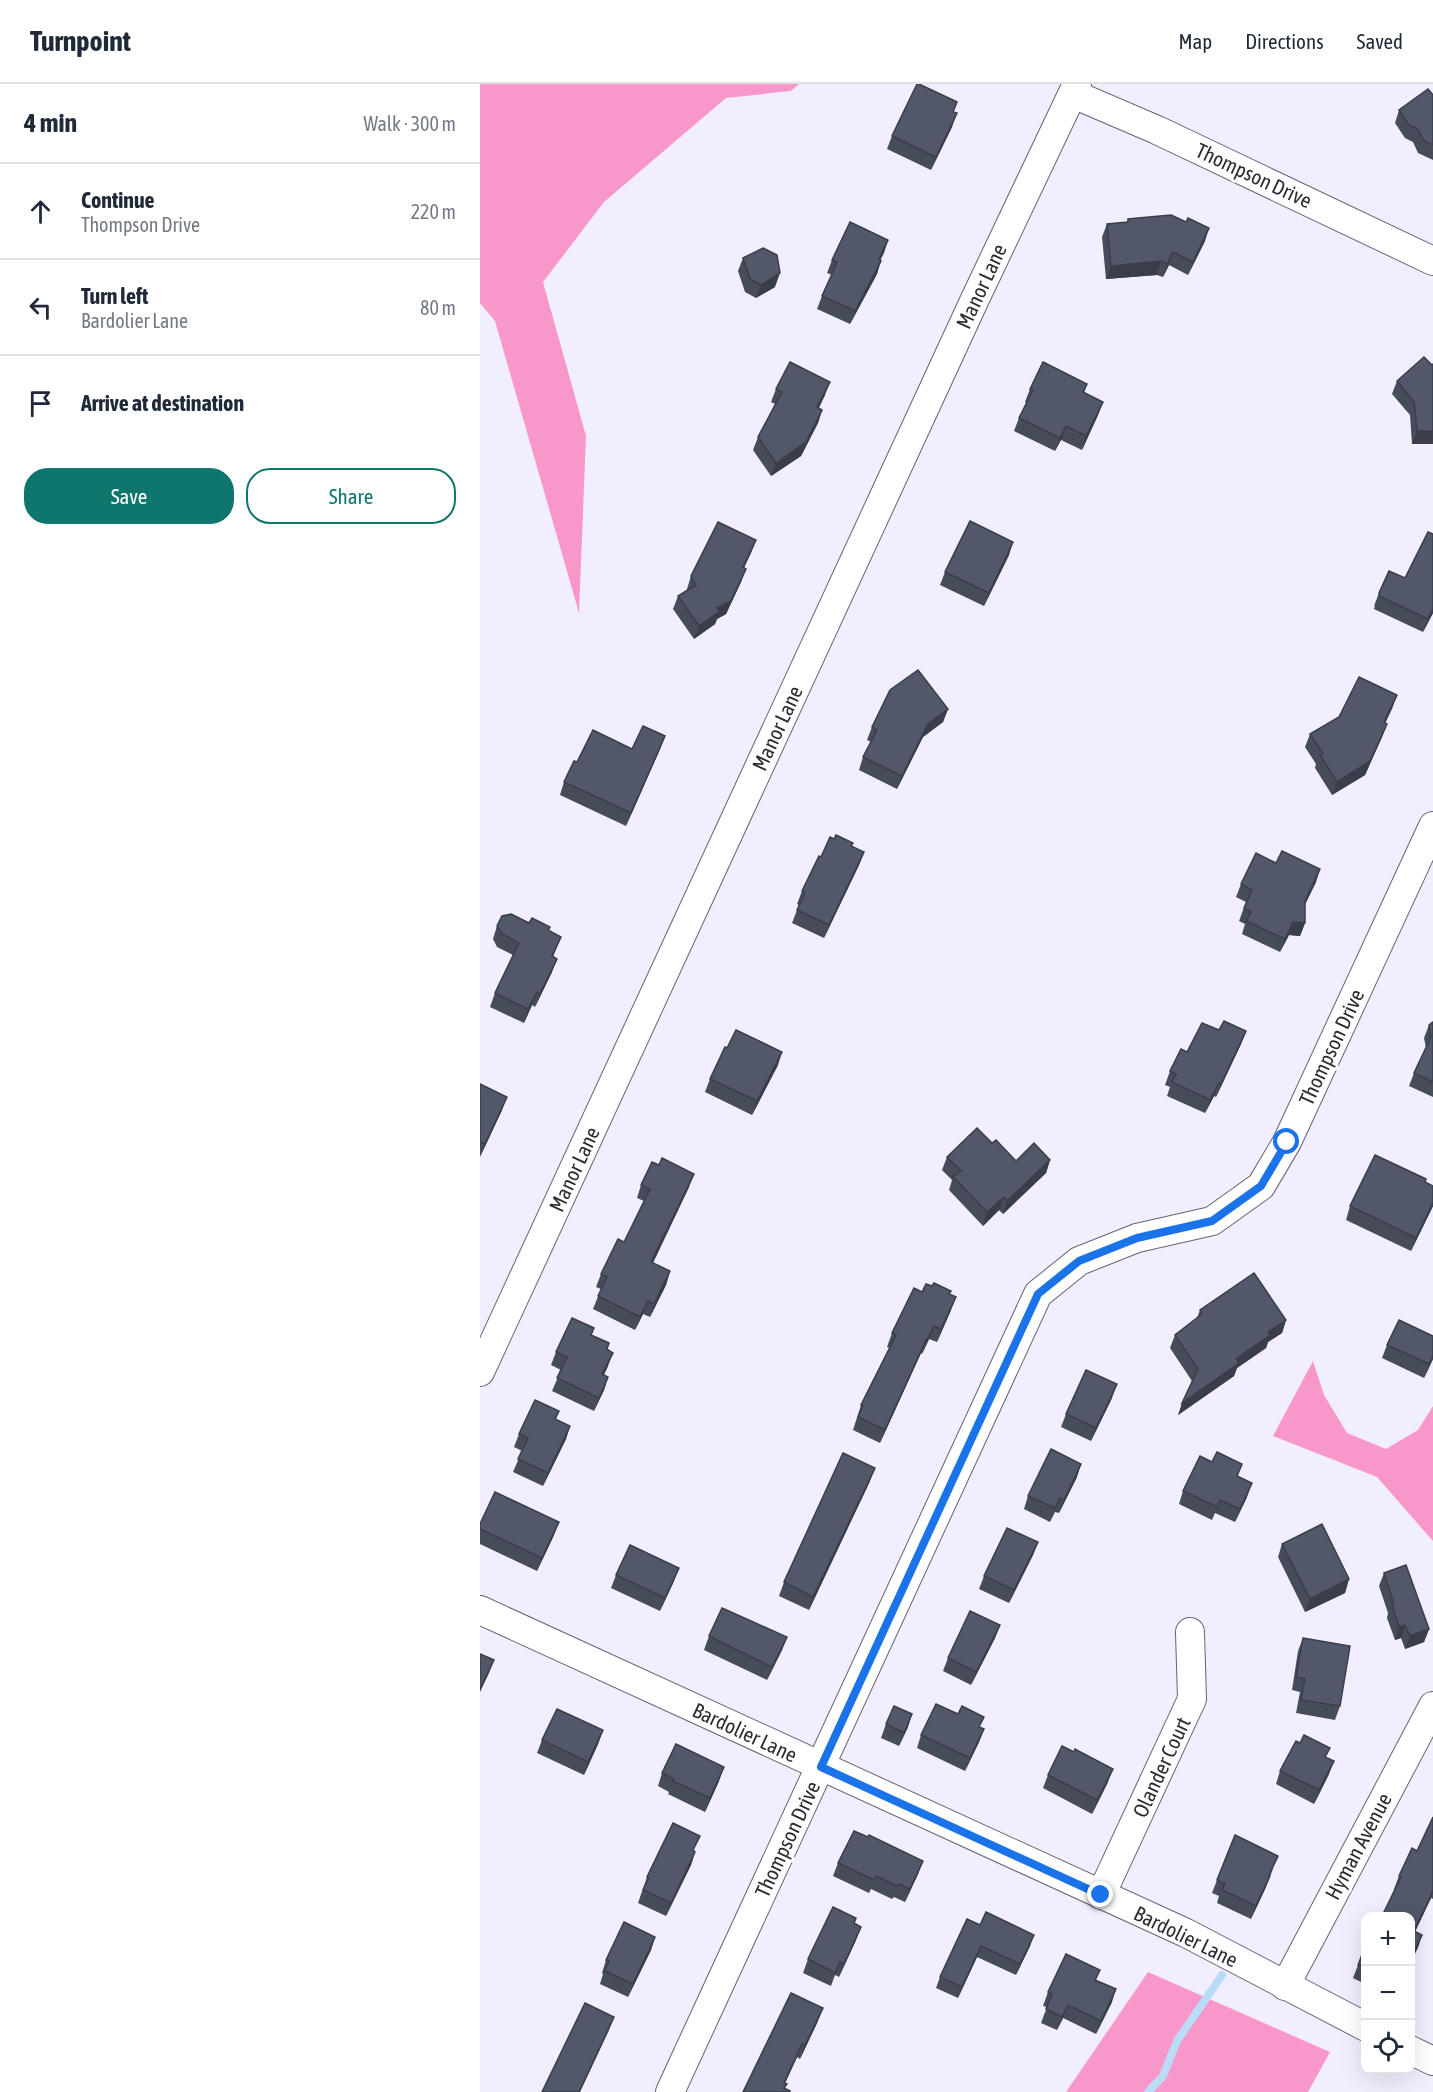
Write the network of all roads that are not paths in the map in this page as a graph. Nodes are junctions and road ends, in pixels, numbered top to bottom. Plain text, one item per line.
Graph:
1 (1075, 89) edge
2 (1433, 261) edge
3 (1433, 826) edge
4 (480, 1372) edge
5 (480, 1610) edge
6 (1190, 1632) dead end
7 (1433, 1706) edge
8 (821, 1767) junction
9 (1101, 1895) junction
10 (1285, 1986) junction
11 (1361, 2025) edge
12 (1415, 2052) edge
13 (1433, 2061) edge
14 (670, 2092) edge

1 - 2 street, Thompson Drive
1 - 4 street, Manor Lane
3 - 8 street, Thompson Drive
5 - 8 street, Bardolier Lane
6 - 9 street, Olander Court
7 - 10 street, Hyman Avenue
8 - 9 street, Bardolier Lane
8 - 14 street, Thompson Drive
9 - 10 street, Bardolier Lane
10 - 11 street, Bardolier Lane
12 - 13 street

